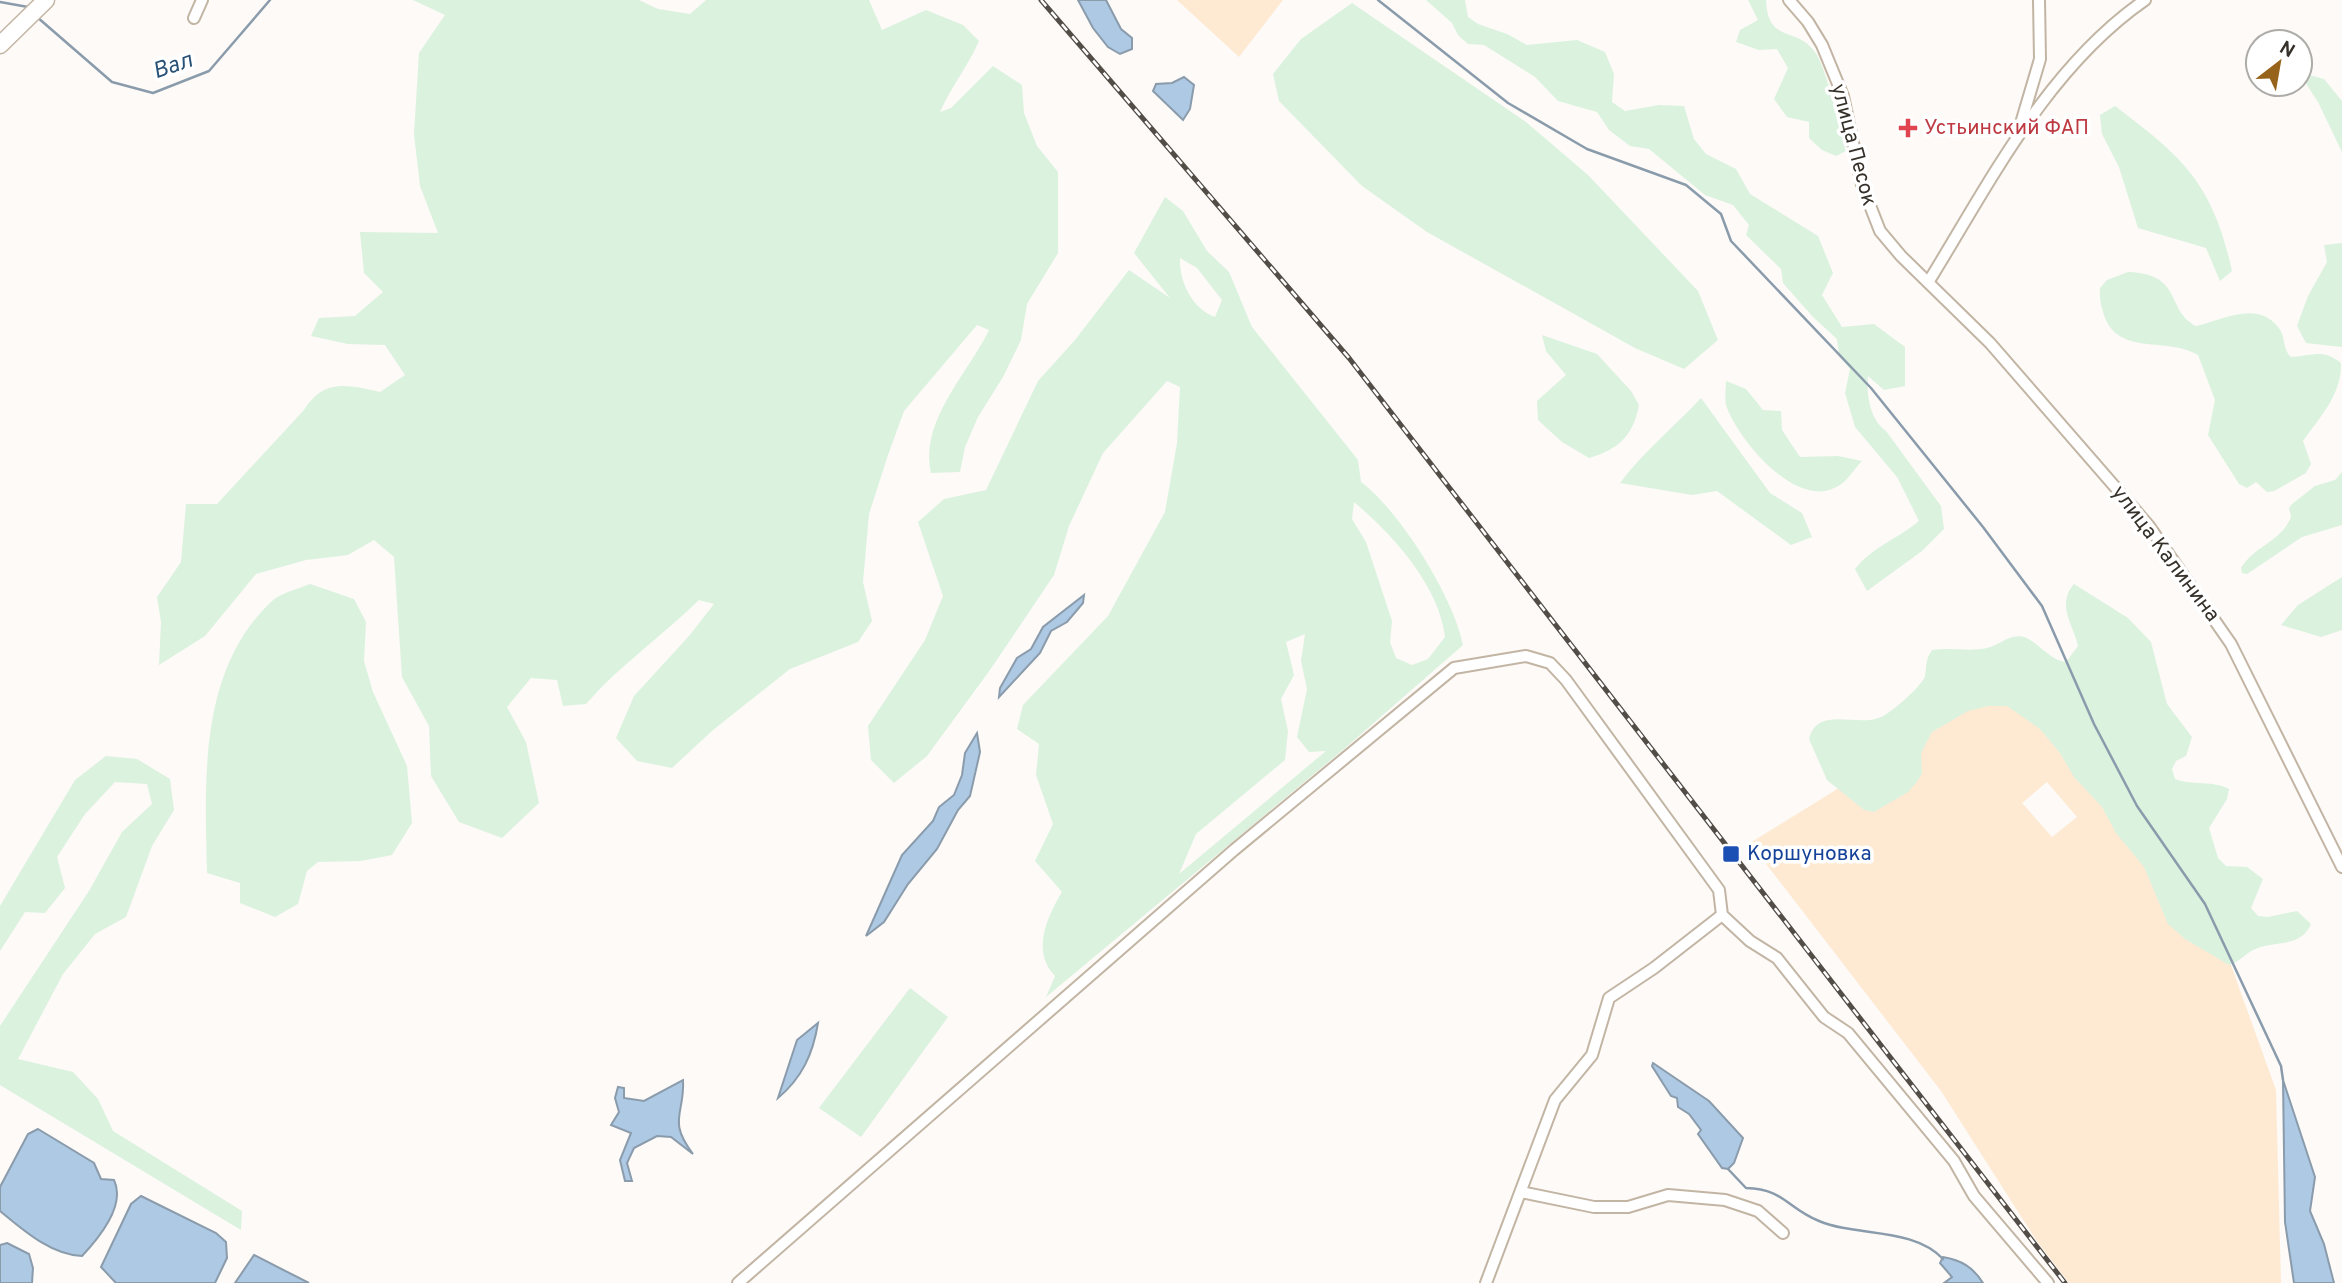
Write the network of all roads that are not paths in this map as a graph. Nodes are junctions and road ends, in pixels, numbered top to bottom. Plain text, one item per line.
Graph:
1 (202, 0) edge
2 (1789, 0) edge
3 (2039, 0) edge
4 (2145, 0) edge
5 (43, 4) edge
6 (194, 18) dead end
7 (0, 45) edge
8 (2016, 139) junction
9 (1929, 281) junction
10 (2342, 867) edge
11 (1722, 915) junction
12 (1521, 1192) junction
13 (1783, 1233) dead end
14 (738, 1283) edge
15 (1486, 1283) edge
16 (2048, 1283) edge

1 - 6 street
2 - 9 street, улица Песок
3 - 8 street
4 - 8 street
5 - 7 street
8 - 9 street
9 - 10 street, улица Калинина
11 - 12 street
11 - 14 street
11 - 16 street
12 - 13 street
12 - 15 street

